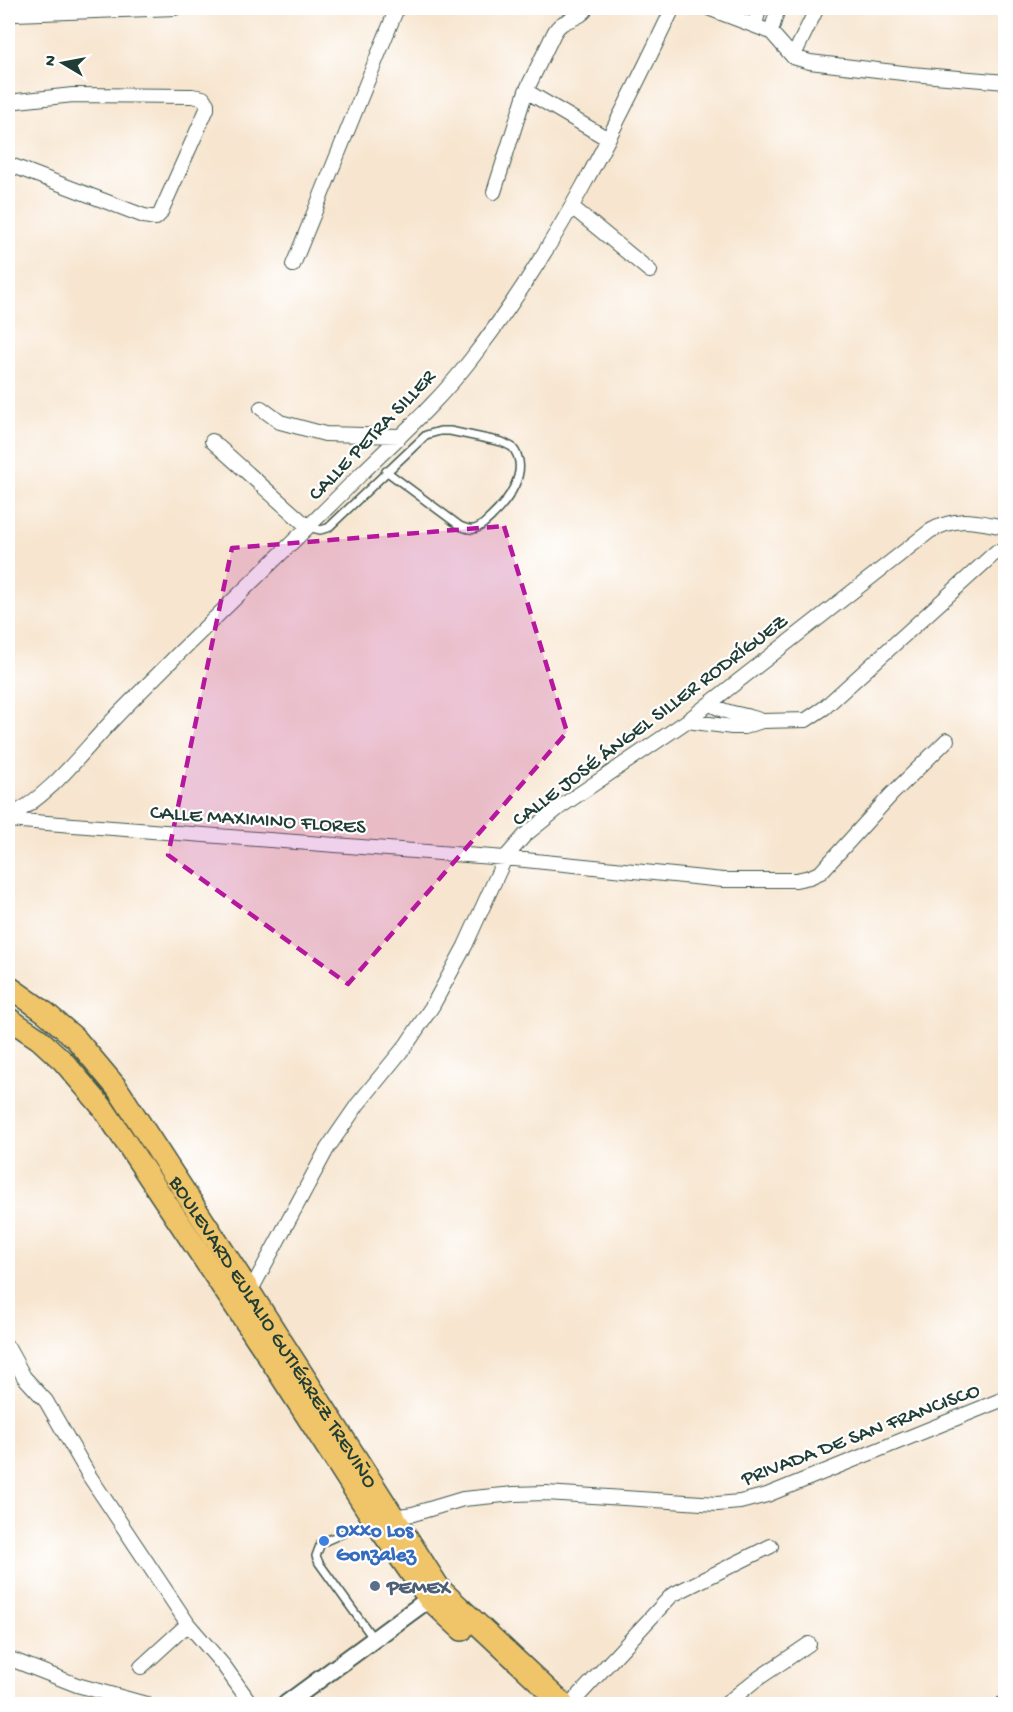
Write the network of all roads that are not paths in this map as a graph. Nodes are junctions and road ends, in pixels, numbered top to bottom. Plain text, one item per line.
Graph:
1 (175, 8) edge
2 (397, 8) edge
3 (587, 8) edge
4 (673, 8) edge
5 (708, 8) edge
6 (759, 8) edge
7 (778, 8) edge
8 (817, 8) edge
9 (13, 12) edge
10 (755, 26) junction
11 (771, 32) junction
12 (793, 57) junction
13 (1005, 82) edge
14 (526, 91) junction
15 (8, 102) edge
16 (608, 140) junction
17 (8, 164) edge
18 (494, 192) dead end
19 (572, 207) junction
20 (293, 265) dead end
21 (650, 271) dead end
22 (261, 408) dead end
23 (400, 436) junction
24 (212, 441) dead end
25 (386, 471) junction
26 (308, 527) junction
27 (1005, 527) edge
28 (996, 552) dead end
29 (710, 703) junction
30 (687, 721) junction
31 (762, 721) junction
32 (947, 741) dead end
33 (8, 818) edge
34 (505, 858) junction
35 (8, 986) edge
36 (8, 1018) edge
37 (166, 1164) junction
38 (149, 1177) junction
39 (250, 1292) junction
40 (269, 1340) junction
41 (8, 1348) edge
42 (1005, 1398) edge
43 (383, 1518) junction
44 (771, 1546) dead end
45 (435, 1594) junction
46 (188, 1624) junction
47 (374, 1639) junction
48 (809, 1644) dead end
49 (8, 1658) edge
50 (141, 1667) dead end
51 (290, 1703) edge
52 (146, 1704) edge
53 (251, 1704) edge
54 (544, 1704) edge
55 (563, 1704) edge
56 (571, 1704) edge
57 (726, 1704) edge

1 - 9 street
2 - 20 street
3 - 14 street
4 - 16 street, CALLE PETRA SILLER
5 - 10 street
6 - 10 street
7 - 11 street
8 - 12 street
10 - 11 street
11 - 12 street
12 - 13 street
14 - 16 street
14 - 18 street
15 - 17 street
16 - 19 street, CALLE PETRA SILLER
19 - 21 street
19 - 23 street, CALLE PETRA SILLER
22 - 23 street
23 - 26 street, CALLE PETRA SILLER
24 - 26 street
25 - 25 lane
25 - 26 lane
26 - 33 street, CALLE PETRA SILLER
27 - 29 street, CALLE JOSÉ ÁNGEL SILLER RODRÍGUEZ
28 - 31 street
29 - 30 street, CALLE JOSÉ ÁNGEL SILLER RODRÍGUEZ
29 - 31 street
30 - 31 street
30 - 34 street, CALLE JOSÉ ÁNGEL SILLER RODRÍGUEZ
32 - 34 street, CALLE MAXIMINO FLORES
33 - 34 street, CALLE MAXIMINO FLORES
34 - 39 street, CALLE JOSÉ ÁNGEL SILLER RODRÍGUEZ
35 - 37 main road, BOULEVARD EULALIO GUTIÉRREZ TREVIÑO
36 - 38 main road, BOULEVARD EULALIO GUTIÉRREZ TREVIÑO
37 - 38 main road
37 - 39 main road, BOULEVARD EULALIO GUTIÉRREZ TREVIÑO
38 - 40 main road, BOULEVARD EULALIO GUTIÉRREZ TREVIÑO
39 - 40 main road, BOULEVARD EULALIO GUTIÉRREZ TREVIÑO
40 - 43 main road, BOULEVARD EULALIO GUTIÉRREZ TREVIÑO
41 - 46 street
42 - 43 street, PRIVADA DE SAN FRANCISCO
43 - 45 main road, BOULEVARD EULALIO GUTIÉRREZ TREVIÑO
43 - 47 lane
44 - 56 street
45 - 47 street
45 - 54 main road, BOULEVARD EULALIO GUTIÉRREZ TREVIÑO
45 - 55 main road, BOULEVARD EULALIO GUTIÉRREZ TREVIÑO
46 - 50 street
46 - 53 street
47 - 51 street
48 - 57 street
49 - 52 street

